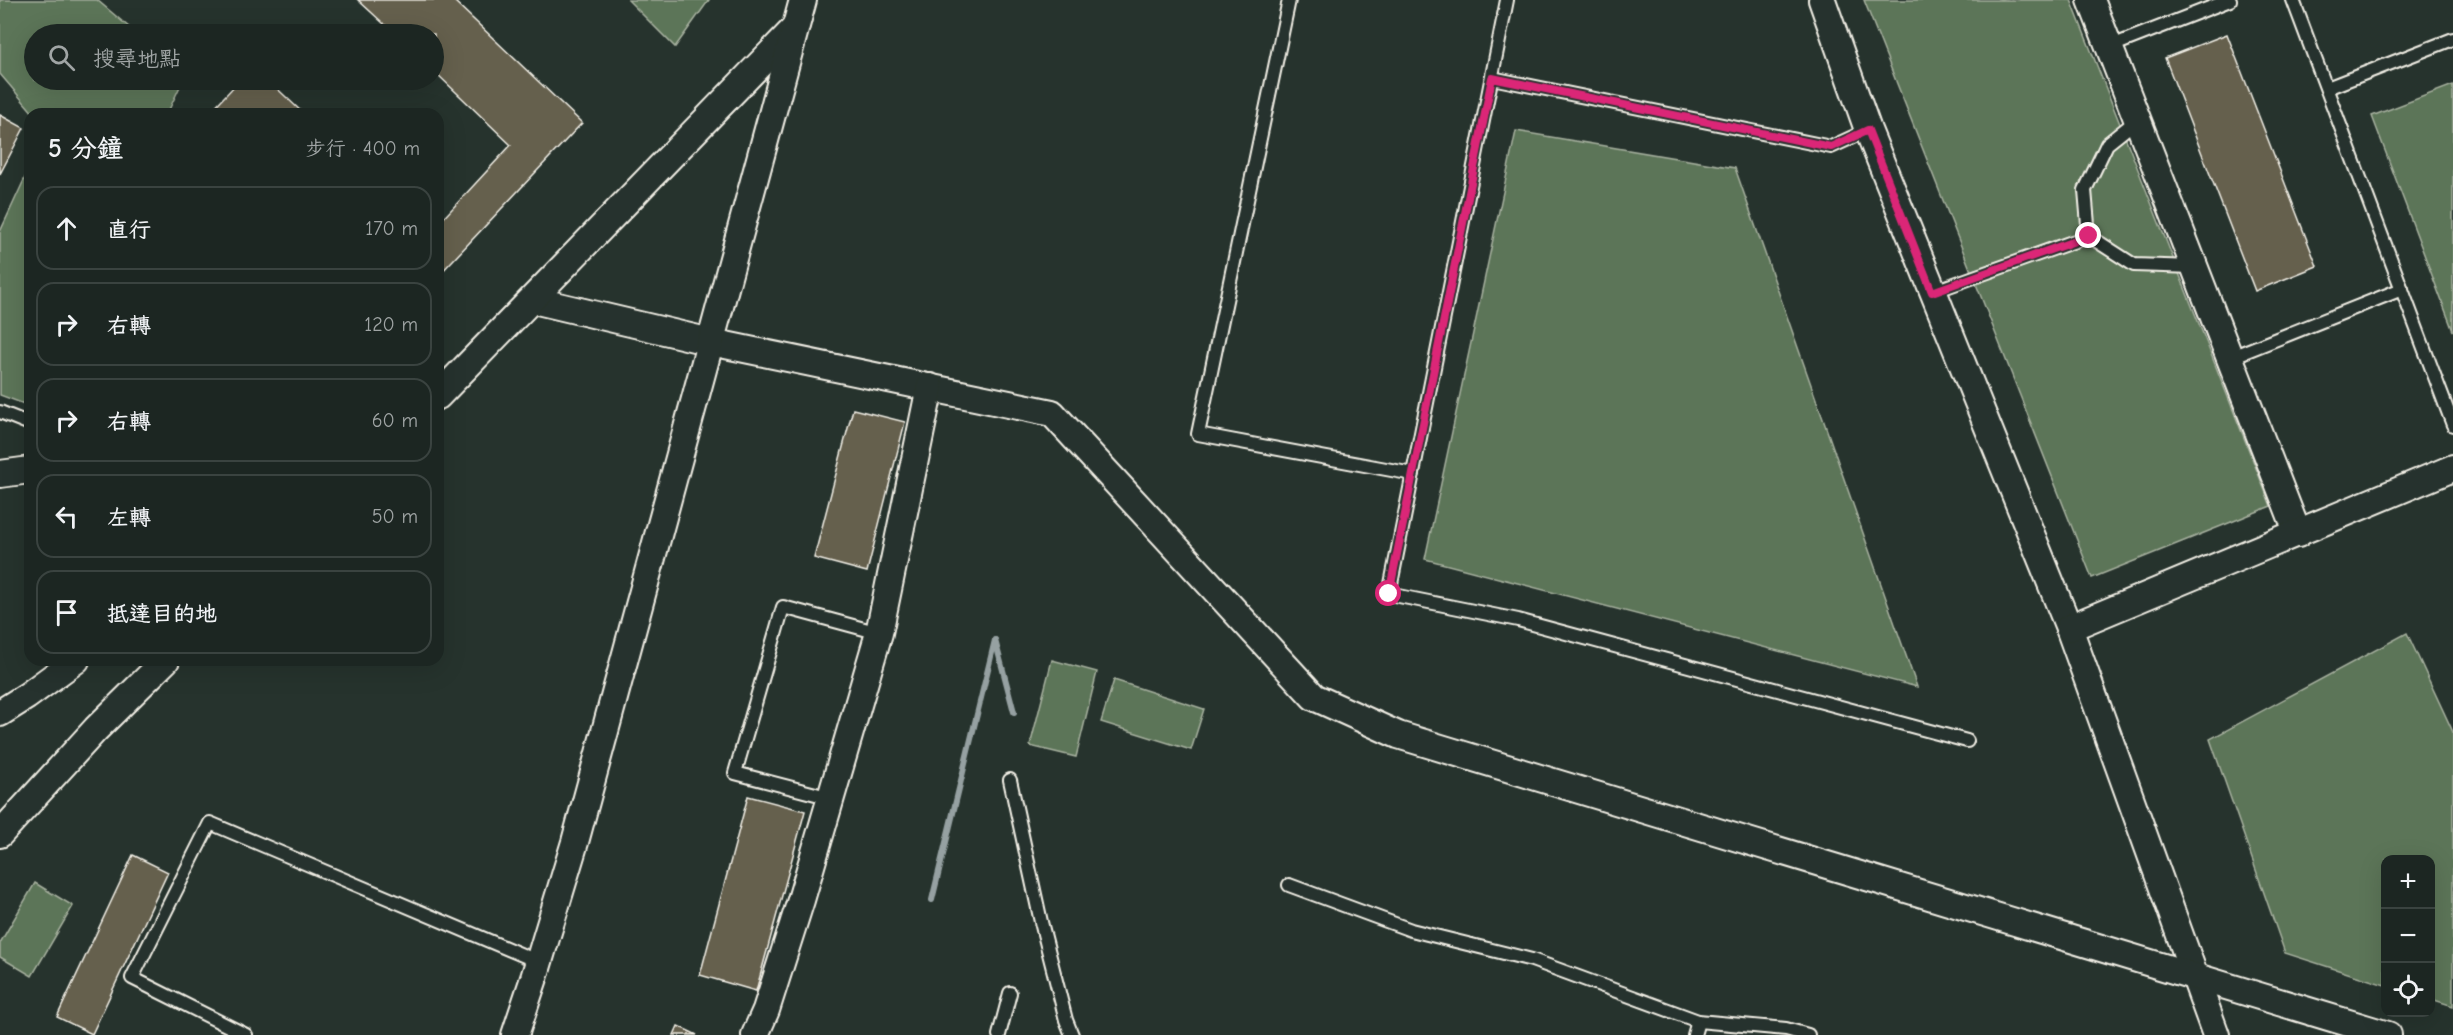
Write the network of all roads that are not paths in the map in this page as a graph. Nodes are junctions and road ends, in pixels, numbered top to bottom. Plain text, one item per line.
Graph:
1 (803, 0) edge
2 (1289, 0) edge
3 (1507, 0) edge
4 (1822, 0) edge
5 (2091, 0) edge
6 (2230, 0) edge
7 (2293, 0) edge
8 (796, 27) junction
9 (2453, 39) edge
10 (2109, 46) junction
11 (1492, 78) junction
12 (2327, 88) junction
13 (2137, 120) junction
14 (1868, 130) junction
15 (2089, 236) junction
16 (2194, 267) junction
17 (2402, 289) junction
18 (1932, 292) junction
19 (533, 300) junction
20 (711, 342) junction
21 (2229, 358) junction
22 (930, 387) junction
23 (444, 390) edge
24 (0, 412) edge
25 (24, 422) edge
26 (2453, 425) edge
27 (2453, 468) edge
28 (24, 471) edge
29 (0, 474) edge
30 (1413, 474) junction
31 (2298, 534) junction
32 (2069, 628) junction
33 (879, 633) junction
34 (68, 666) edge
35 (160, 666) edge
36 (0, 713) edge
37 (1967, 741) dead end
38 (1010, 780) dead end
39 (831, 798) junction
40 (0, 834) edge
41 (1289, 885) dead end
42 (539, 962) junction
43 (2194, 978) junction
44 (1010, 993) dead end
45 (1698, 1021) junction
46 (246, 1035) edge
47 (514, 1035) edge
48 (754, 1035) edge
49 (999, 1035) edge
50 (1072, 1035) edge
51 (1694, 1035) edge
52 (1808, 1035) edge
53 (2216, 1035) edge
54 (2388, 1035) edge

1 - 8 street
2 - 30 lane
3 - 11 lane
4 - 14 street
5 - 10 street
6 - 10 lane
7 - 12 lane
8 - 19 street
8 - 20 street
9 - 12 lane
10 - 13 street
11 - 14 lane
11 - 30 lane
12 - 17 lane
13 - 15 lane
13 - 16 street
14 - 18 street
15 - 16 lane
15 - 18 lane
16 - 21 street
17 - 21 lane
17 - 26 lane
18 - 32 street
19 - 20 street
19 - 23 street
20 - 22 street
20 - 42 street
21 - 31 street
22 - 33 street
22 - 43 street
24 - 25 lane
27 - 31 street
28 - 29 street
30 - 37 lane
31 - 32 street
32 - 43 street
33 - 39 street
33 - 39 lane
34 - 36 street
35 - 40 street
38 - 50 lane
39 - 48 street
41 - 45 lane
42 - 46 lane
42 - 47 street
43 - 53 street
43 - 54 street
44 - 49 lane
45 - 51 lane
45 - 52 lane

